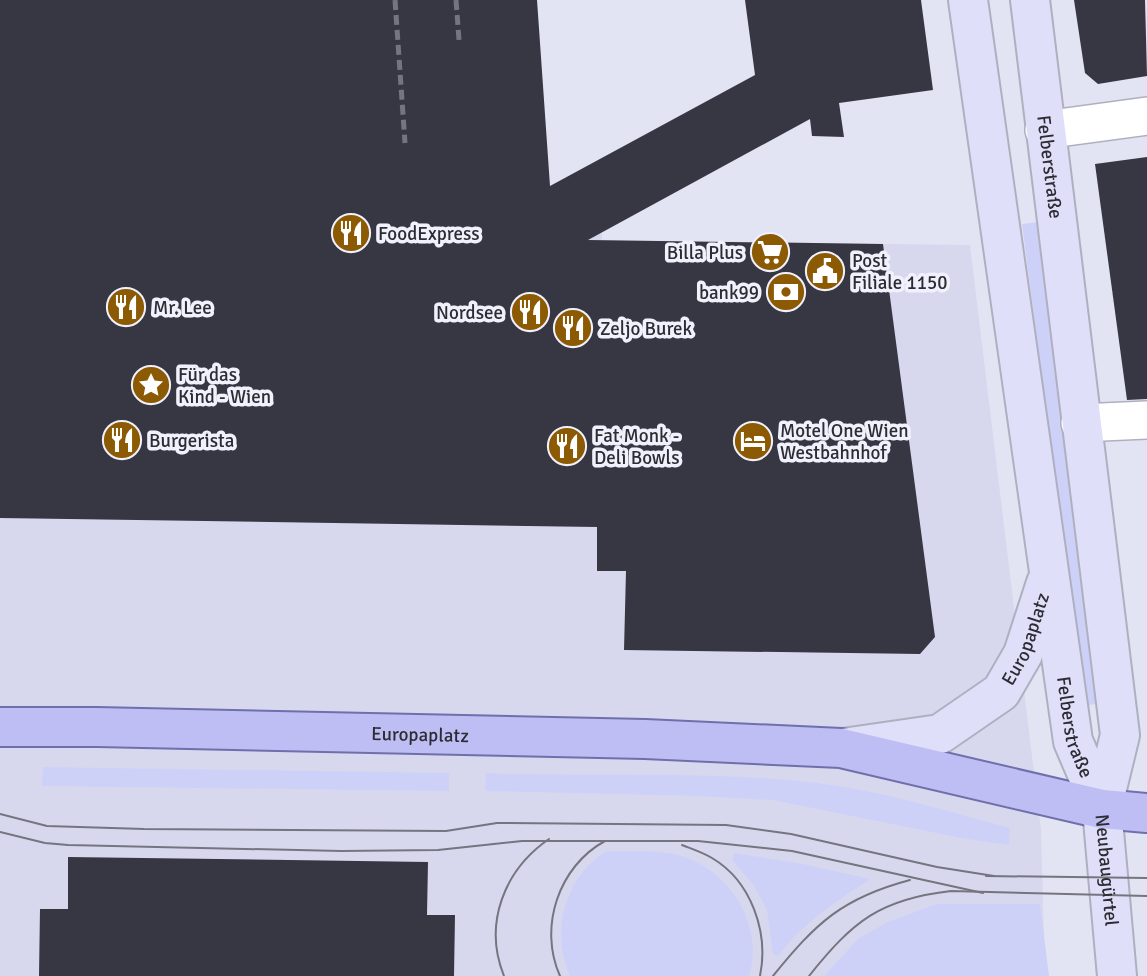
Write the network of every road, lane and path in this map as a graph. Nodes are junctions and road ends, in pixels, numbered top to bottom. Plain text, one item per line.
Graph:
1 (968, 0) edge
2 (1030, 0) edge
3 (1147, 116) edge
4 (1044, 131) junction
5 (1147, 420) edge
6 (1080, 423) junction
7 (1048, 577) junction
8 (0, 727) edge
9 (841, 748) junction
10 (1102, 809) junction
11 (1147, 813) edge
12 (1117, 976) edge

1 - 7 main road, Felberstraße
2 - 4 main road, Felberstraße
3 - 4 street
4 - 6 main road, Felberstraße
5 - 6 street
6 - 10 main road, Felberstraße
7 - 9 main road, Europaplatz
7 - 10 main road, Felberstraße
8 - 9 main road, Europaplatz
9 - 10 main road, Europaplatz
10 - 11 main road, Neubaugürtel
10 - 12 main road, Neubaugürtel

